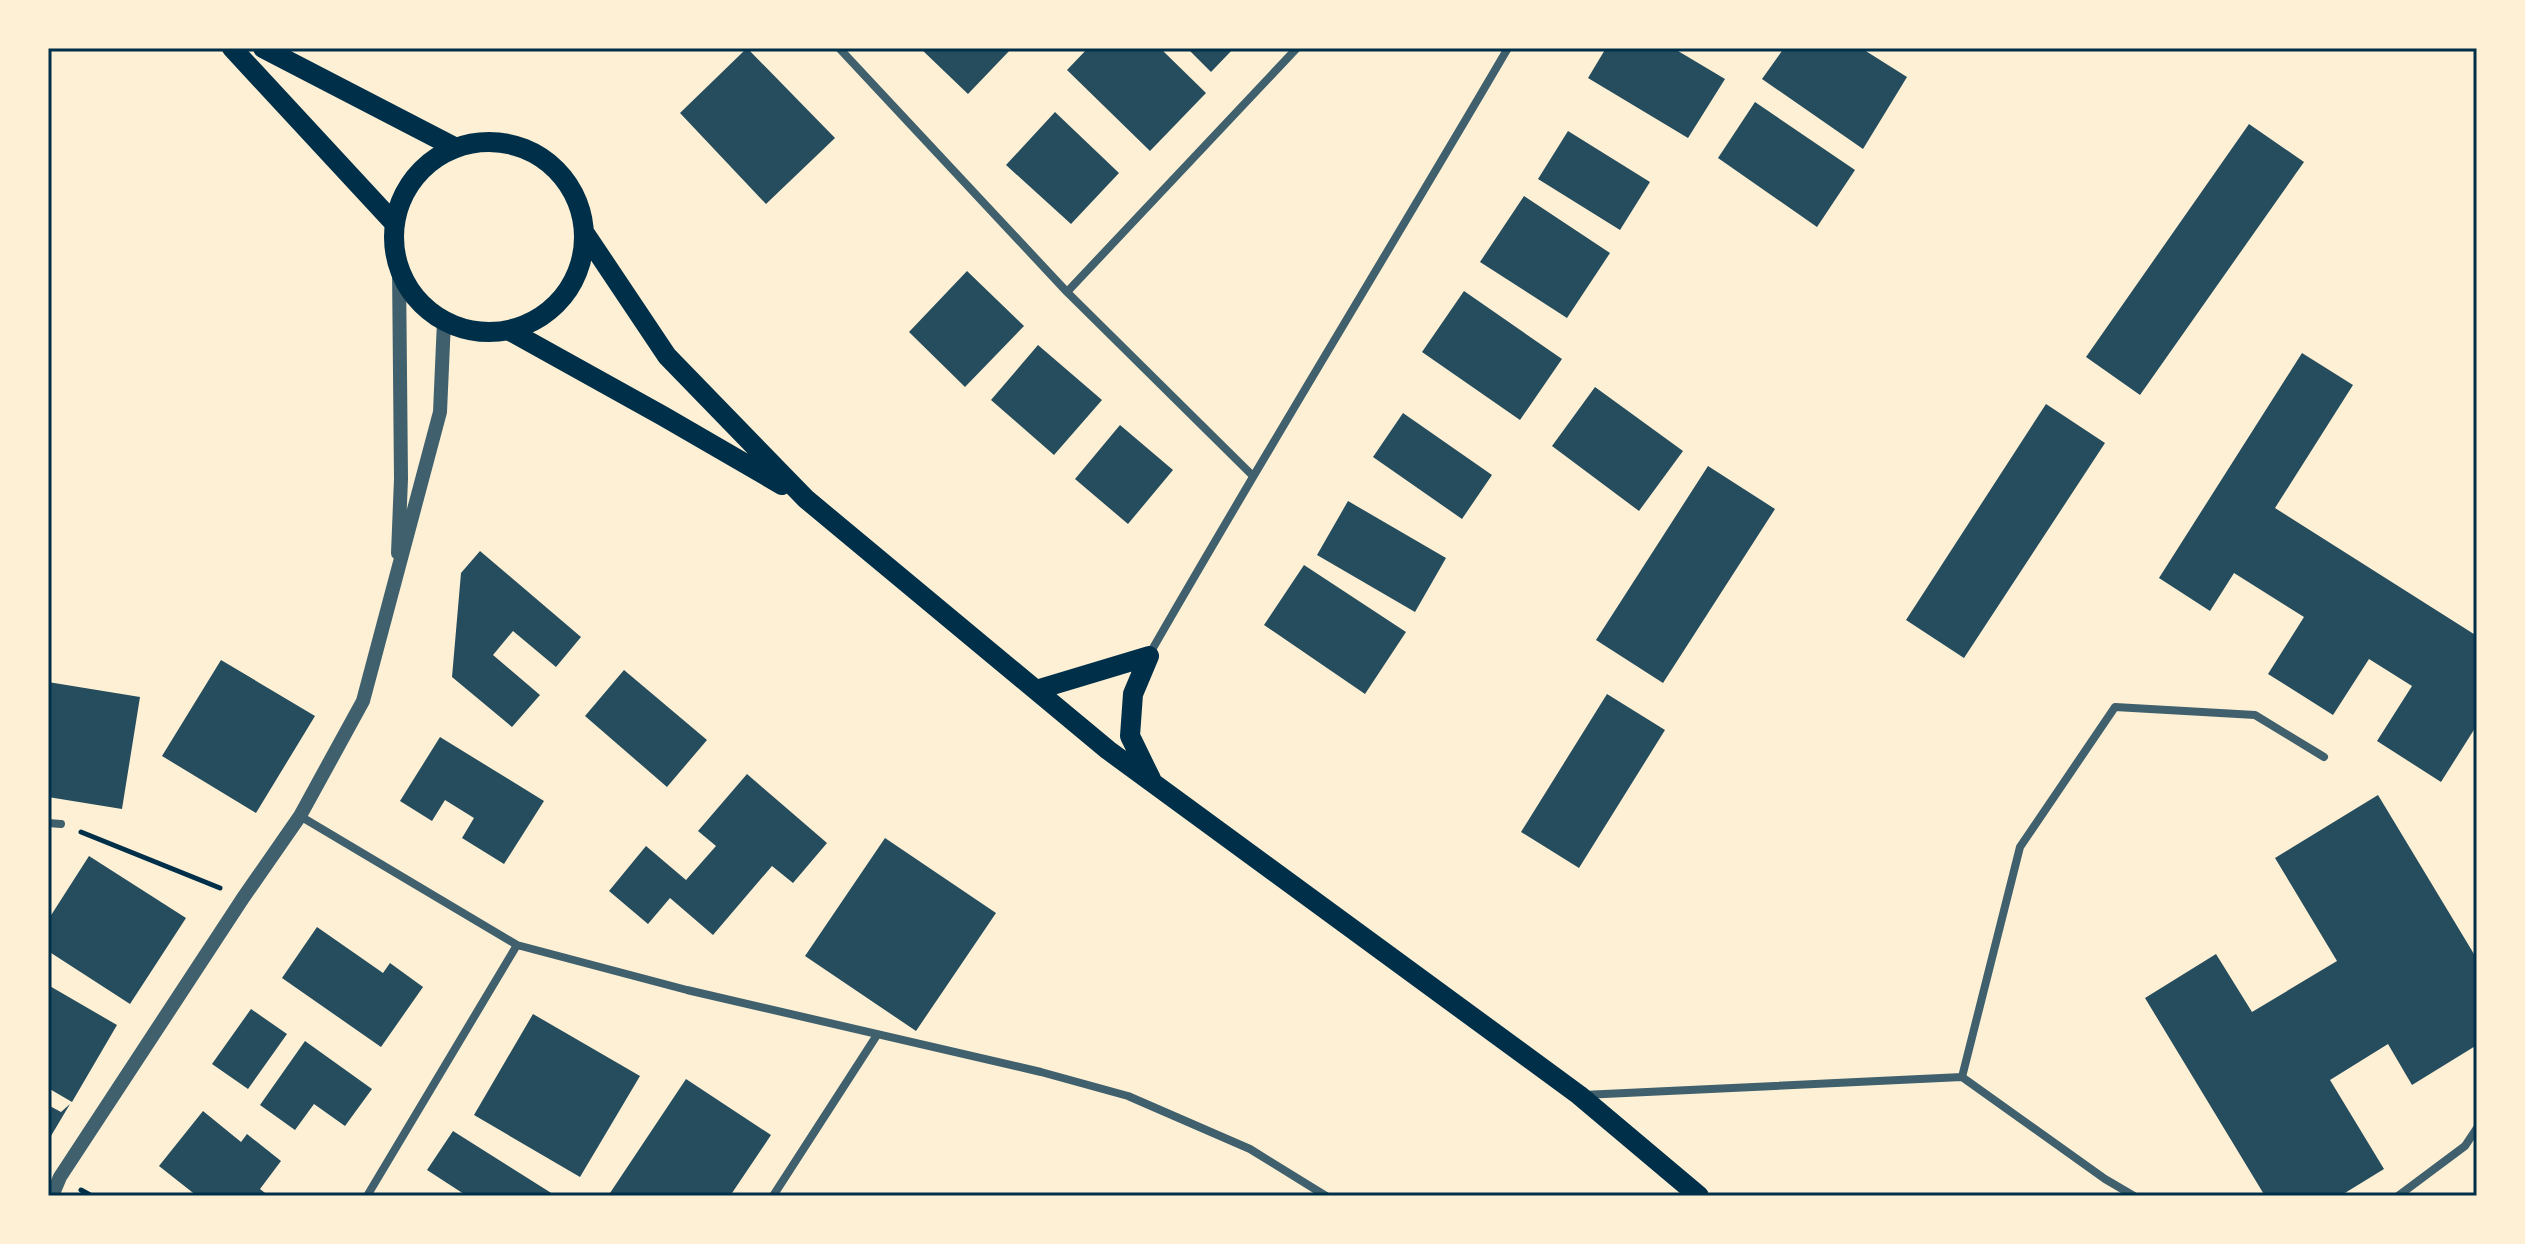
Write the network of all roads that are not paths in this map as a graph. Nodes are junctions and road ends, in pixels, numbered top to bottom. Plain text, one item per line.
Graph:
1 (232, 48) edge
2 (263, 48) edge
3 (839, 48) edge
4 (1297, 48) edge
5 (1508, 48) edge
6 (456, 148) junction
7 (395, 224) junction
8 (584, 232) junction
9 (399, 267) junction
10 (1067, 292) junction
11 (444, 321) junction
12 (510, 331) junction
13 (1252, 475) junction
14 (806, 499) junction
15 (397, 581) junction
16 (1149, 656) junction
17 (1036, 690) junction
18 (2324, 757) dead end
19 (1153, 782) junction
20 (300, 816) junction
21 (48, 823) edge
22 (61, 824) road end
23 (517, 945) junction
24 (877, 1035) junction
25 (1962, 1077) junction
26 (1579, 1095) junction
27 (2477, 1128) edge
28 (52, 1196) edge
29 (367, 1196) edge
30 (773, 1196) edge
31 (1326, 1196) edge
32 (1699, 1196) edge
33 (2134, 1196) edge
34 (2398, 1196) edge

1 - 7 main road
2 - 6 main road
3 - 10 street
4 - 10 street
5 - 13 street
6 - 7 main road
6 - 8 main road
7 - 9 main road
8 - 12 main road
8 - 14 main road
9 - 11 main road
9 - 15 street
10 - 13 street
11 - 12 main road
11 - 15 street
12 - 14 main road
13 - 16 street
14 - 17 main road
15 - 20 street
16 - 17 main road
16 - 19 main road
17 - 19 main road
18 - 25 street
19 - 26 main road
20 - 23 street
20 - 28 street
21 - 22 street
23 - 24 street
23 - 29 street
24 - 30 street
24 - 31 street
25 - 26 street
25 - 33 street
26 - 32 main road
27 - 34 street

